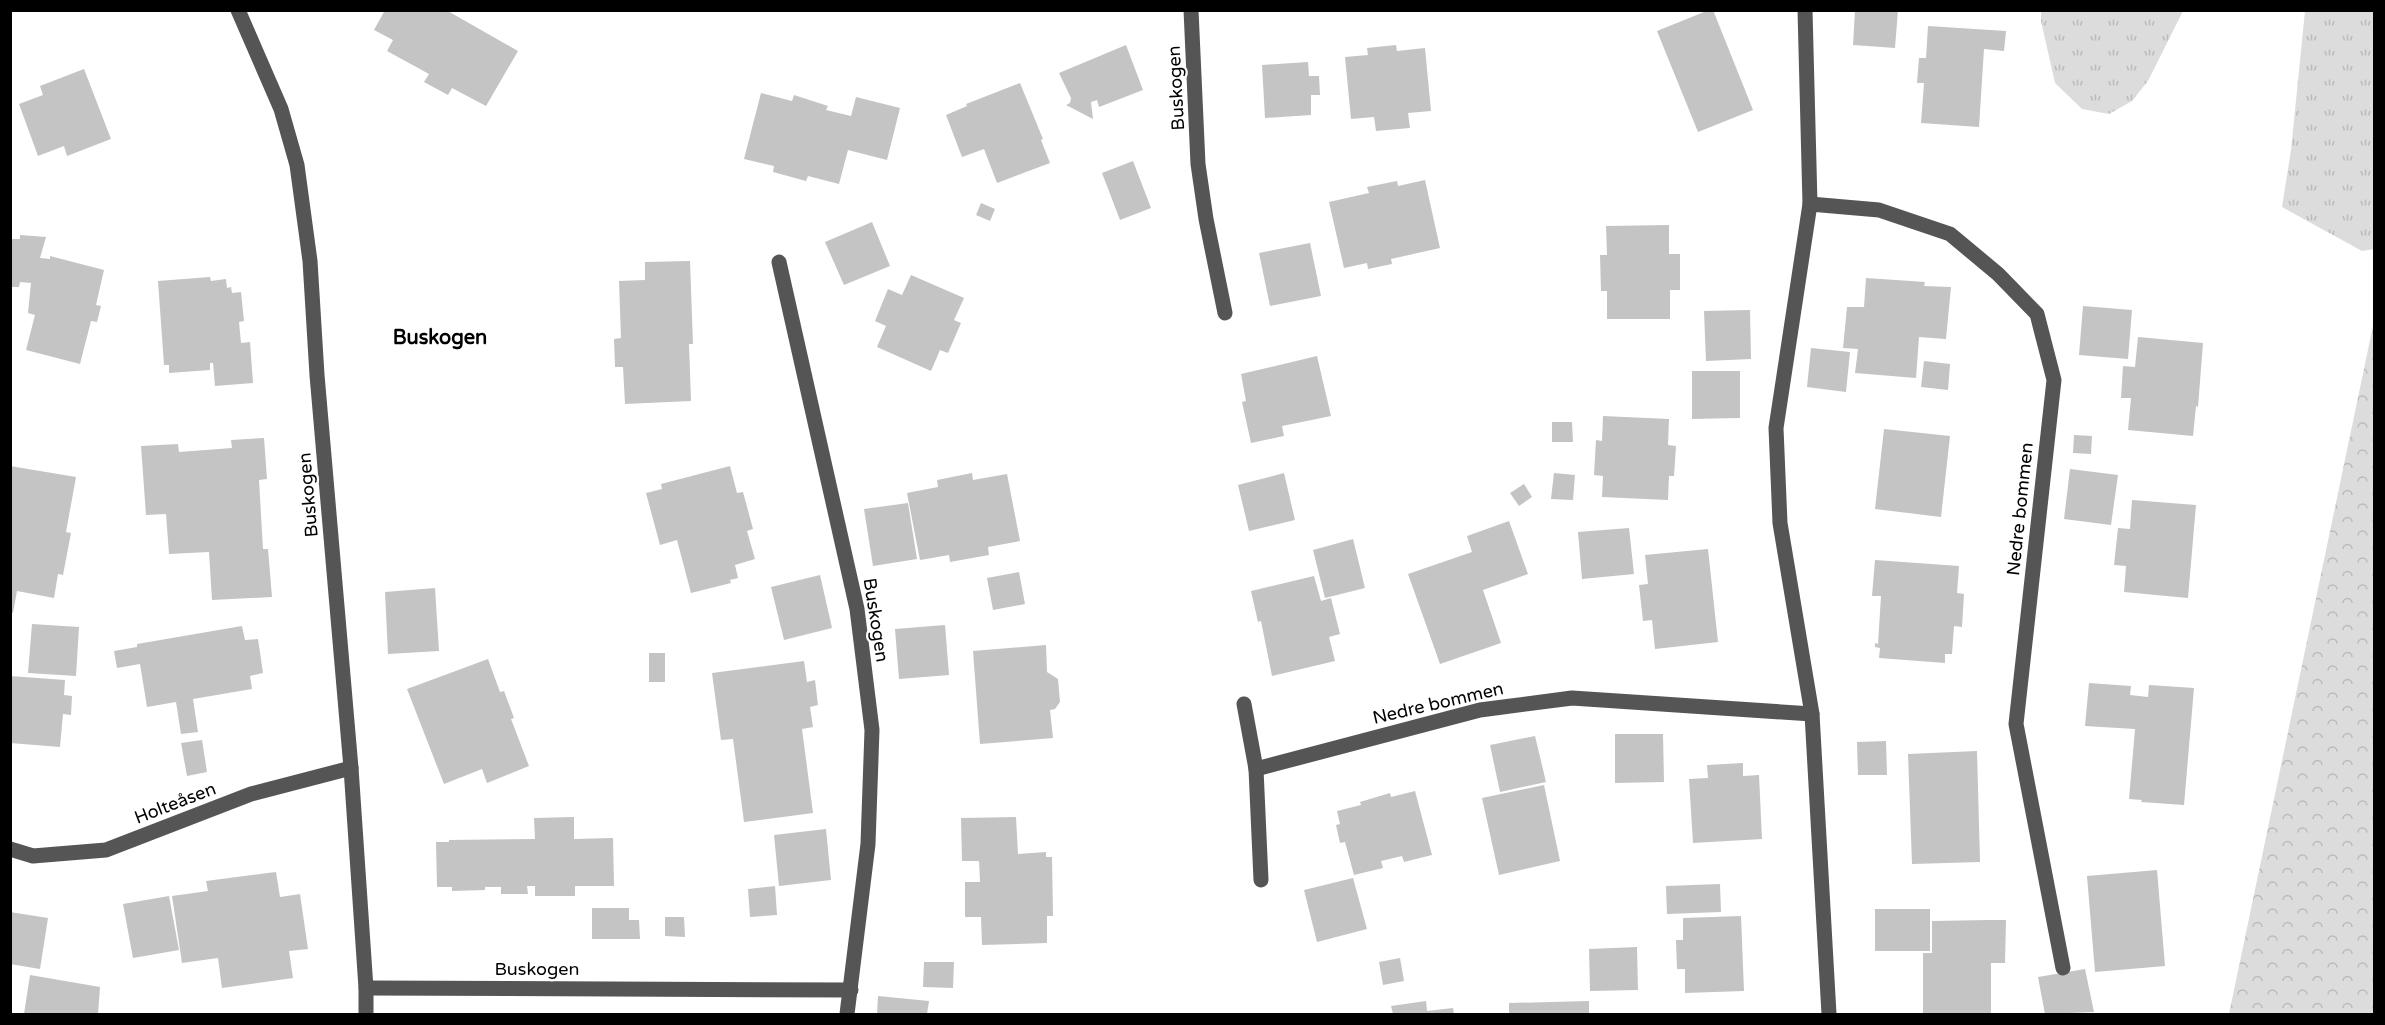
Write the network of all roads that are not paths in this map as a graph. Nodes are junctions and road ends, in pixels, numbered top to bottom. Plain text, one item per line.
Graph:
1 (238, 10) edge
2 (1191, 10) edge
3 (1805, 10) edge
4 (1810, 204) junction
5 (779, 262) dead end
6 (1225, 313) dead end
7 (1244, 705) dead end
8 (1812, 714) junction
9 (351, 768) junction
10 (1256, 769) junction
11 (10, 849) edge
12 (1261, 880) dead end
13 (2063, 968) dead end
14 (366, 988) junction
15 (851, 990) junction
16 (366, 1014) edge
17 (847, 1014) edge
18 (1828, 1014) edge

1 - 9 street, Buskogen
2 - 6 street, Buskogen
3 - 4 street
4 - 8 street
4 - 13 street, Nedre bommen
5 - 15 street, Buskogen
7 - 10 street
8 - 10 street, Nedre bommen
8 - 18 street
9 - 11 street, Holteåsen
9 - 14 street, Buskogen
10 - 12 street
14 - 15 street, Buskogen
14 - 16 street, Buskogen
15 - 17 street, Buskogen

